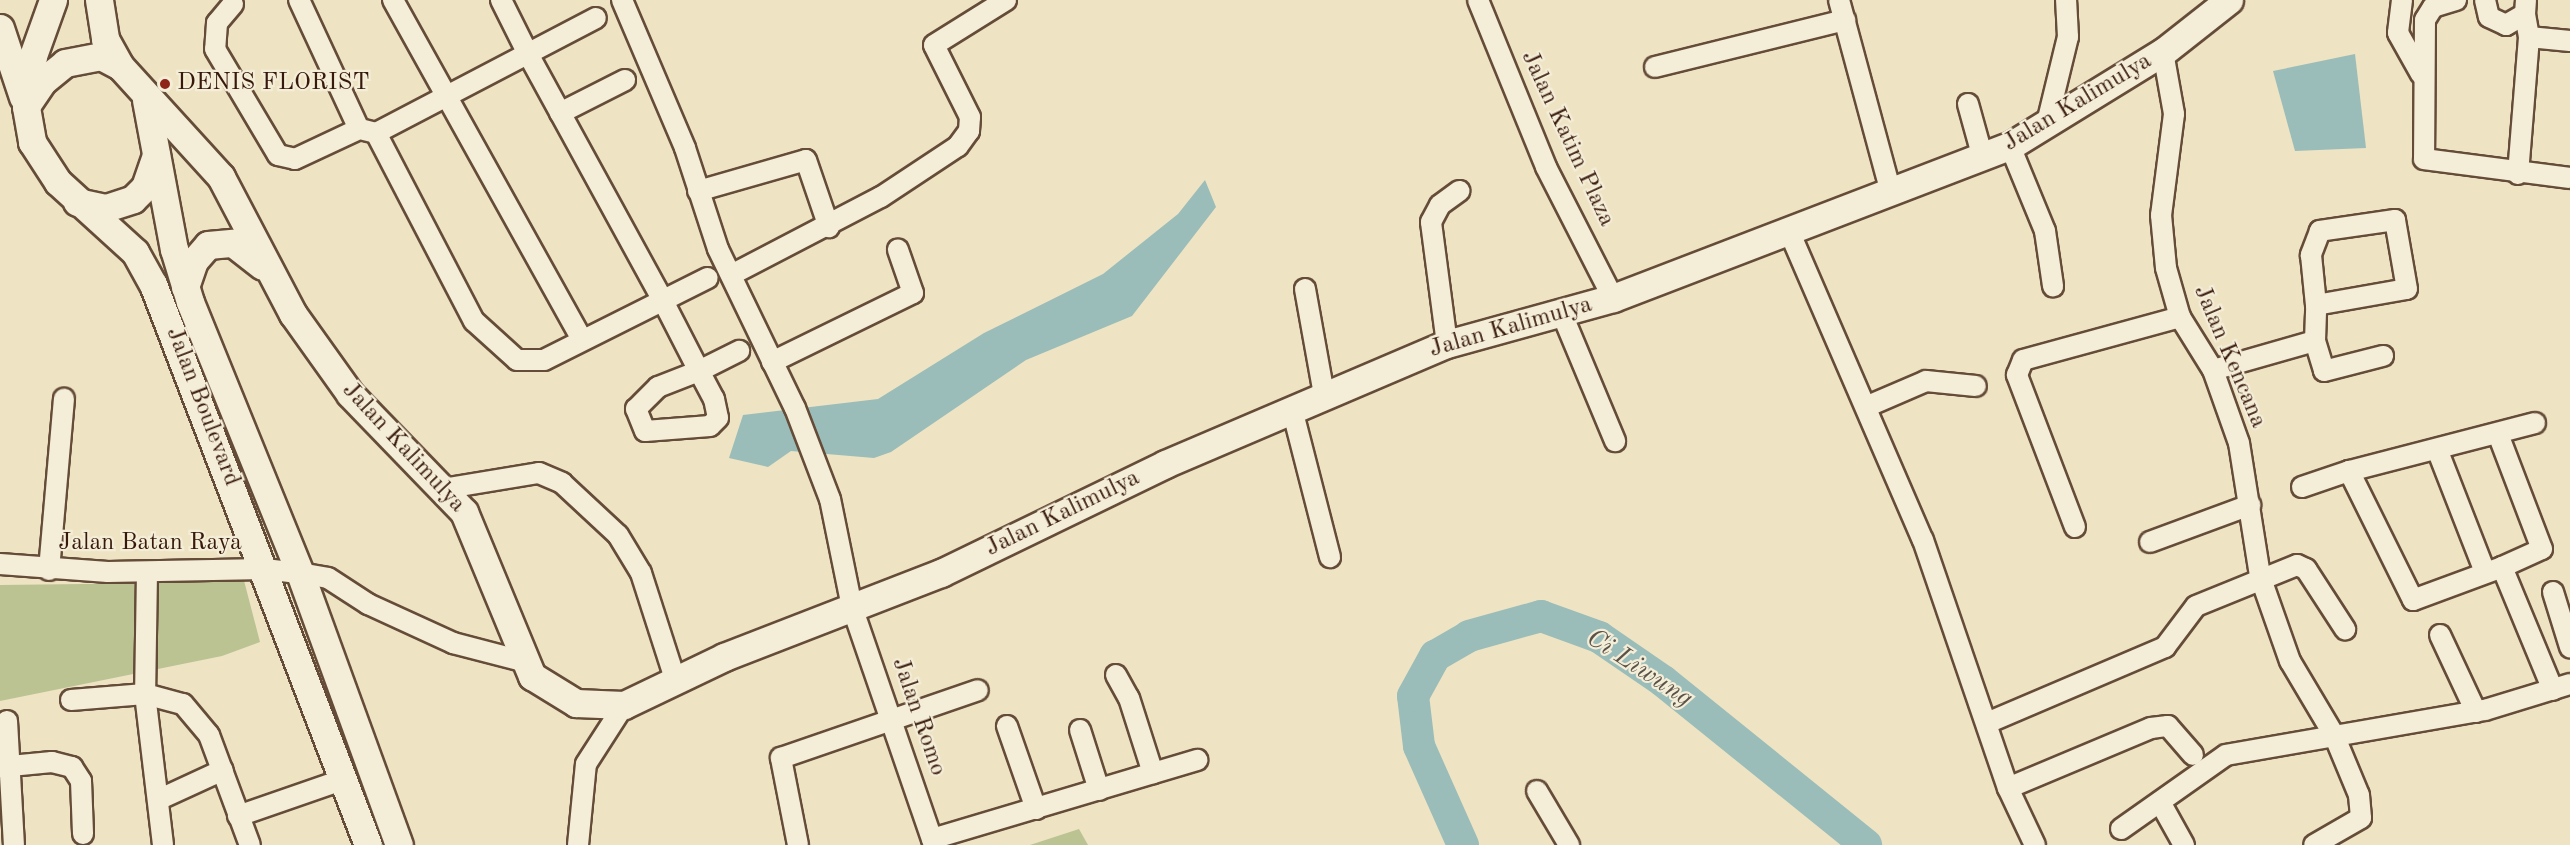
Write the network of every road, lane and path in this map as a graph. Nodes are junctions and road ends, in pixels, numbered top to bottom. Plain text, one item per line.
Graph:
1 (53, 0) edge
2 (99, 0) edge
3 (299, 0) edge
4 (393, 0) edge
5 (501, 0) edge
6 (622, 0) edge
7 (1006, 0) edge
8 (1478, 0) edge
9 (1839, 0) edge
10 (2066, 0) edge
11 (2229, 0) edge
12 (2402, 0) edge
13 (2456, 0) edge
14 (2463, 0) edge
15 (235, 1) edge
16 (2526, 7) edge
17 (2487, 8) edge
18 (596, 18) dead end
19 (1845, 20) junction
20 (0, 28) edge
21 (2529, 37) junction
22 (2570, 41) edge
23 (2163, 52) junction
24 (528, 54) junction
25 (120, 66) junction
26 (1655, 66) dead end
27 (2421, 75) junction
28 (625, 80) dead end
29 (444, 98) junction
30 (146, 100) junction
31 (1968, 104) dead end
32 (26, 107) junction
33 (560, 113) junction
34 (2046, 127) junction
35 (367, 131) junction
36 (2010, 146) junction
37 (156, 153) junction
38 (1983, 158) junction
39 (2518, 174) junction
40 (2570, 178) edge
41 (1890, 189) junction
42 (698, 191) junction
43 (1458, 191) dead end
44 (77, 202) junction
45 (829, 227) junction
46 (1789, 231) junction
47 (898, 250) dead end
48 (731, 275) junction
49 (271, 276) junction
50 (708, 278) dead end
51 (2053, 286) dead end
52 (185, 287) junction
53 (1305, 289) dead end
54 (661, 297) junction
55 (1613, 298) junction
56 (2316, 305) junction
57 (1562, 314) junction
58 (2180, 317) junction
59 (582, 340) junction
60 (2315, 341) junction
61 (1447, 344) junction
62 (739, 351) dead end
63 (2383, 356) dead end
64 (772, 362) junction
65 (2212, 370) junction
66 (1976, 386) dead end
67 (1324, 395) junction
68 (64, 399) dead end
69 (1868, 406) junction
70 (1292, 410) junction
71 (2535, 423) dead end
72 (2498, 434) junction
73 (1615, 441) dead end
74 (2437, 449) junction
75 (2349, 471) junction
76 (2302, 487) dead end
77 (442, 489) junction
78 (2250, 505) junction
79 (2075, 527) dead end
80 (2150, 542) dead end
81 (1330, 557) dead end
82 (0, 564) edge
83 (265, 569) junction
84 (2494, 569) junction
85 (49, 570) junction
86 (147, 572) junction
87 (300, 573) junction
88 (2260, 576) junction
89 (2553, 592) dead end
90 (852, 607) junction
91 (2345, 629) dead end
92 (2440, 635) dead end
93 (2570, 647) edge
94 (522, 661) junction
95 (1116, 675) dead end
96 (676, 682) junction
97 (2561, 687) edge
98 (978, 690) dead end
99 (145, 694) junction
100 (71, 700) dead end
101 (624, 705) junction
102 (2476, 712) junction
103 (6, 721) dead end
104 (893, 721) junction
105 (1987, 723) junction
106 (1007, 726) dead end
107 (1080, 730) dead end
108 (2334, 735) junction
109 (2193, 755) dead end
110 (1197, 760) dead end
111 (4, 767) edge
112 (223, 770) junction
113 (1153, 773) junction
114 (345, 779) junction
115 (2008, 788) junction
116 (1100, 789) junction
117 (1537, 791) dead end
118 (160, 799) junction
119 (2160, 802) junction
120 (1036, 809) junction
121 (238, 816) junction
122 (2121, 829) dead end
123 (83, 834) dead end
124 (2342, 838) edge
125 (933, 842) edge
126 (14, 845) edge
127 (163, 845) edge
128 (250, 845) edge
129 (368, 845) edge
130 (399, 845) edge
131 (578, 845) edge
132 (798, 845) edge
133 (1569, 845) edge
134 (2035, 845) edge
135 (2184, 845) edge
136 (2314, 845) edge

1 - 32 street, Jalan Boulevard
2 - 25 street
3 - 35 street
4 - 29 street
5 - 24 street
6 - 42 street, Jalan Romo
7 - 45 street
8 - 55 street, Jalan Katim Plaza
9 - 19 street
10 - 34 street
11 - 23 street, Jalan Kalimulya
12 - 27 street
13 - 27 street
14 - 17 street
15 - 35 street
16 - 17 street
16 - 21 street
18 - 24 street
19 - 26 street
19 - 41 street
20 - 32 street
21 - 22 street
21 - 39 street
23 - 34 street, Jalan Kalimulya
23 - 58 street, Jalan Kencana
24 - 29 street
24 - 33 street
25 - 30 street
25 - 32 street
27 - 39 street
28 - 33 street
29 - 35 street
29 - 59 street
30 - 37 street, Jalan Boulevard
30 - 49 street, Jalan Kalimulya
31 - 38 street
32 - 44 street, Jalan Boulevard
33 - 54 street
34 - 36 street, Jalan Kalimulya
35 - 59 street
36 - 38 street, Jalan Kalimulya
36 - 51 street
37 - 44 street
37 - 52 street, Jalan Boulevard
38 - 41 street, Jalan Kalimulya
39 - 40 street
41 - 46 street, Jalan Kalimulya
42 - 45 street
42 - 48 street, Jalan Romo
43 - 61 street
44 - 83 street, Jalan Boulevard
45 - 48 street
46 - 55 street, Jalan Kalimulya
46 - 69 street
47 - 64 street
48 - 64 street, Jalan Romo
49 - 52 street
49 - 77 street, Jalan Kalimulya
50 - 54 street
52 - 87 street, Jalan Boulevard
53 - 67 street
54 - 59 street
54 - 62 street
55 - 57 street, Jalan Kalimulya
56 - 56 street
56 - 60 street
57 - 61 street, Jalan Kalimulya
57 - 73 street
58 - 65 street, Jalan Kencana
58 - 79 street
60 - 63 street
60 - 65 street
61 - 67 street, Jalan Kalimulya
64 - 90 street, Jalan Romo
65 - 78 street, Jalan Kencana
66 - 69 street
67 - 70 street, Jalan Kalimulya
68 - 85 street
69 - 105 street
70 - 81 street
70 - 90 street, Jalan Kalimulya
71 - 72 street
72 - 74 street
72 - 84 street
74 - 75 street
74 - 84 street
75 - 76 street
75 - 84 street
77 - 94 street, Jalan Kalimulya
77 - 96 street
78 - 80 street
78 - 88 street, Jalan Kencana
82 - 85 street, Jalan Batan Raya
83 - 86 street, Jalan Batan Raya
83 - 87 street, Jalan Batan Raya
83 - 114 street, Jalan Boulevard
84 - 97 street
85 - 86 street, Jalan Batan Raya
86 - 99 street
87 - 94 street, Jalan Batan Raya
87 - 130 street, Jalan Boulevard
88 - 91 street
88 - 105 street
88 - 108 street, Jalan Kencana
89 - 93 street
90 - 96 street, Jalan Kalimulya
90 - 104 street, Jalan Romo
92 - 102 street
94 - 101 street, Jalan Kalimulya
95 - 113 street
96 - 101 street, Jalan Kalimulya
97 - 102 street
98 - 104 street
99 - 100 street
99 - 112 street
99 - 118 street
101 - 131 street
102 - 108 street
103 - 111 street
104 - 125 street, Jalan Romo
104 - 132 street
105 - 115 street
106 - 120 street
107 - 116 street
108 - 119 street
108 - 124 street, Jalan Kencana
109 - 115 street
110 - 113 street
111 - 123 street
111 - 126 street
112 - 118 street
112 - 121 street
113 - 116 street
114 - 121 street
114 - 129 street, Jalan Boulevard
115 - 134 street
116 - 120 street
117 - 133 street
118 - 127 street
119 - 122 street
119 - 135 street
120 - 125 street
121 - 128 street
124 - 136 street

